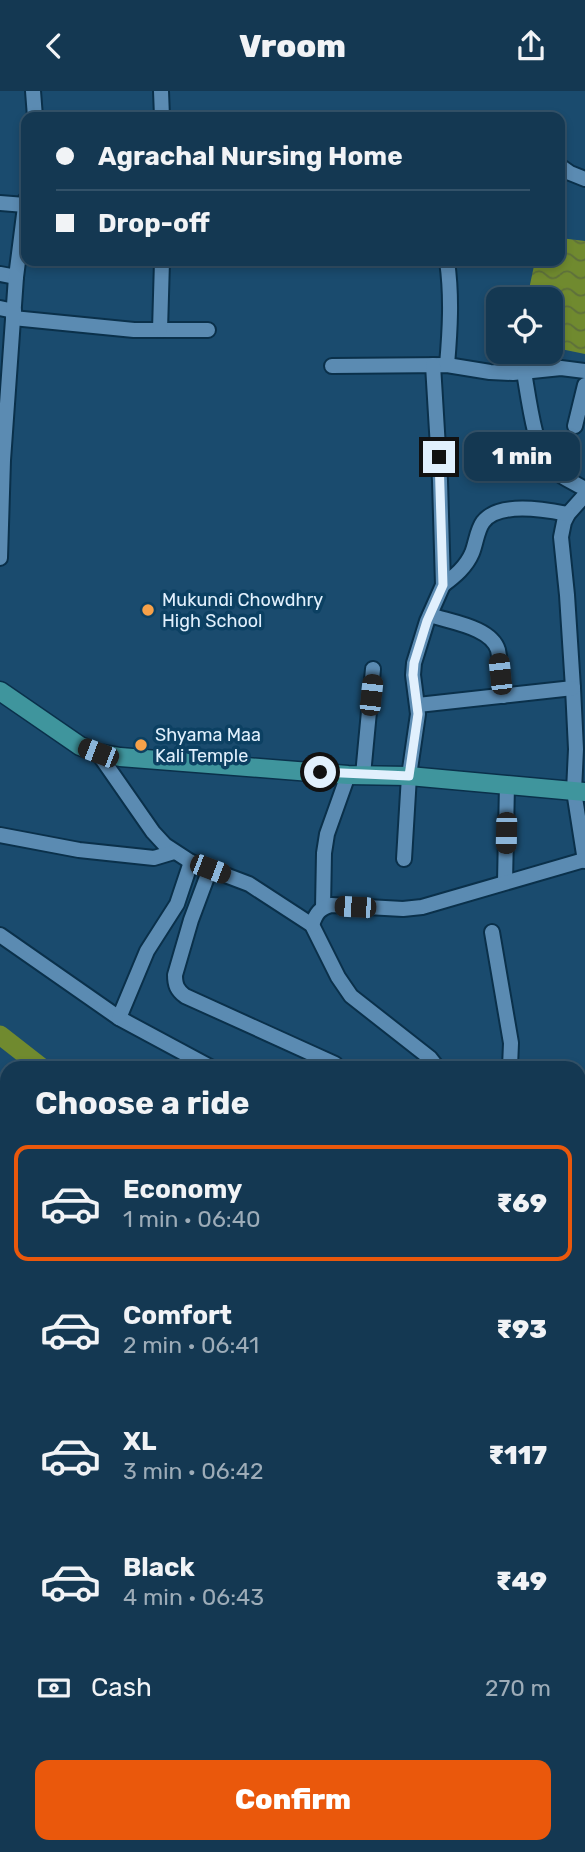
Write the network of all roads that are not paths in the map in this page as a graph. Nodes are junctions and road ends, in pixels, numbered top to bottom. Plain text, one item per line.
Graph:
1 (33, 91) edge
2 (161, 91) edge
3 (35, 112) edge
4 (162, 112) edge
5 (565, 170) edge
6 (585, 179) edge
7 (0, 203) edge
8 (21, 205) edge
9 (21, 237) edge
10 (162, 266) edge
11 (448, 266) edge
12 (0, 274) edge
13 (16, 277) junction
14 (9, 312) edge
15 (160, 330) junction
16 (208, 330) dead end
17 (440, 365) junction
18 (332, 366) dead end
19 (585, 371) edge
20 (524, 372) junction
21 (585, 384) edge
22 (4, 387) edge
23 (575, 426) dead end
24 (585, 489) edge
25 (585, 495) edge
26 (568, 514) junction
27 (0, 558) edge
28 (443, 585) junction
29 (430, 615) junction
30 (578, 658) edge
31 (373, 669) dead end
32 (573, 688) junction
33 (0, 691) edge
34 (503, 696) junction
35 (418, 705) junction
36 (98, 753) junction
37 (355, 775) junction
38 (409, 776) junction
39 (507, 784) junction
40 (580, 791) edge
41 (0, 835) edge
42 (174, 852) junction
43 (404, 859) dead end
44 (585, 861) edge
45 (191, 863) junction
46 (210, 869) junction
47 (505, 882) junction
48 (323, 908) junction
49 (312, 925) junction
50 (492, 932) dead end
51 (0, 935) edge
52 (119, 1018) junction
53 (200, 1061) edge
54 (328, 1061) edge
55 (432, 1061) edge
56 (510, 1061) edge

1 - 3 street
2 - 4 street
5 - 6 street
7 - 8 street
9 - 13 street
10 - 15 street
11 - 17 street
12 - 13 street
13 - 14 street
14 - 15 street
14 - 22 street
15 - 16 street
17 - 18 street
17 - 20 street
17 - 28 street
19 - 20 street
20 - 24 street
21 - 23 street
22 - 27 street
25 - 26 street
26 - 28 street
26 - 30 street
28 - 29 street
29 - 34 street
29 - 35 street
30 - 32 street
31 - 37 street
32 - 34 street
32 - 40 street
33 - 36 main road
34 - 35 street
35 - 38 street
36 - 37 main road
36 - 42 street
37 - 38 main road
37 - 48 street
38 - 39 main road
38 - 43 street
39 - 40 main road
39 - 47 street
40 - 44 street
41 - 42 street
42 - 45 street
44 - 47 street
45 - 46 street
45 - 52 street
46 - 49 street
46 - 54 street
47 - 48 street
48 - 49 street
49 - 55 street
50 - 56 street
51 - 52 street
52 - 53 street

